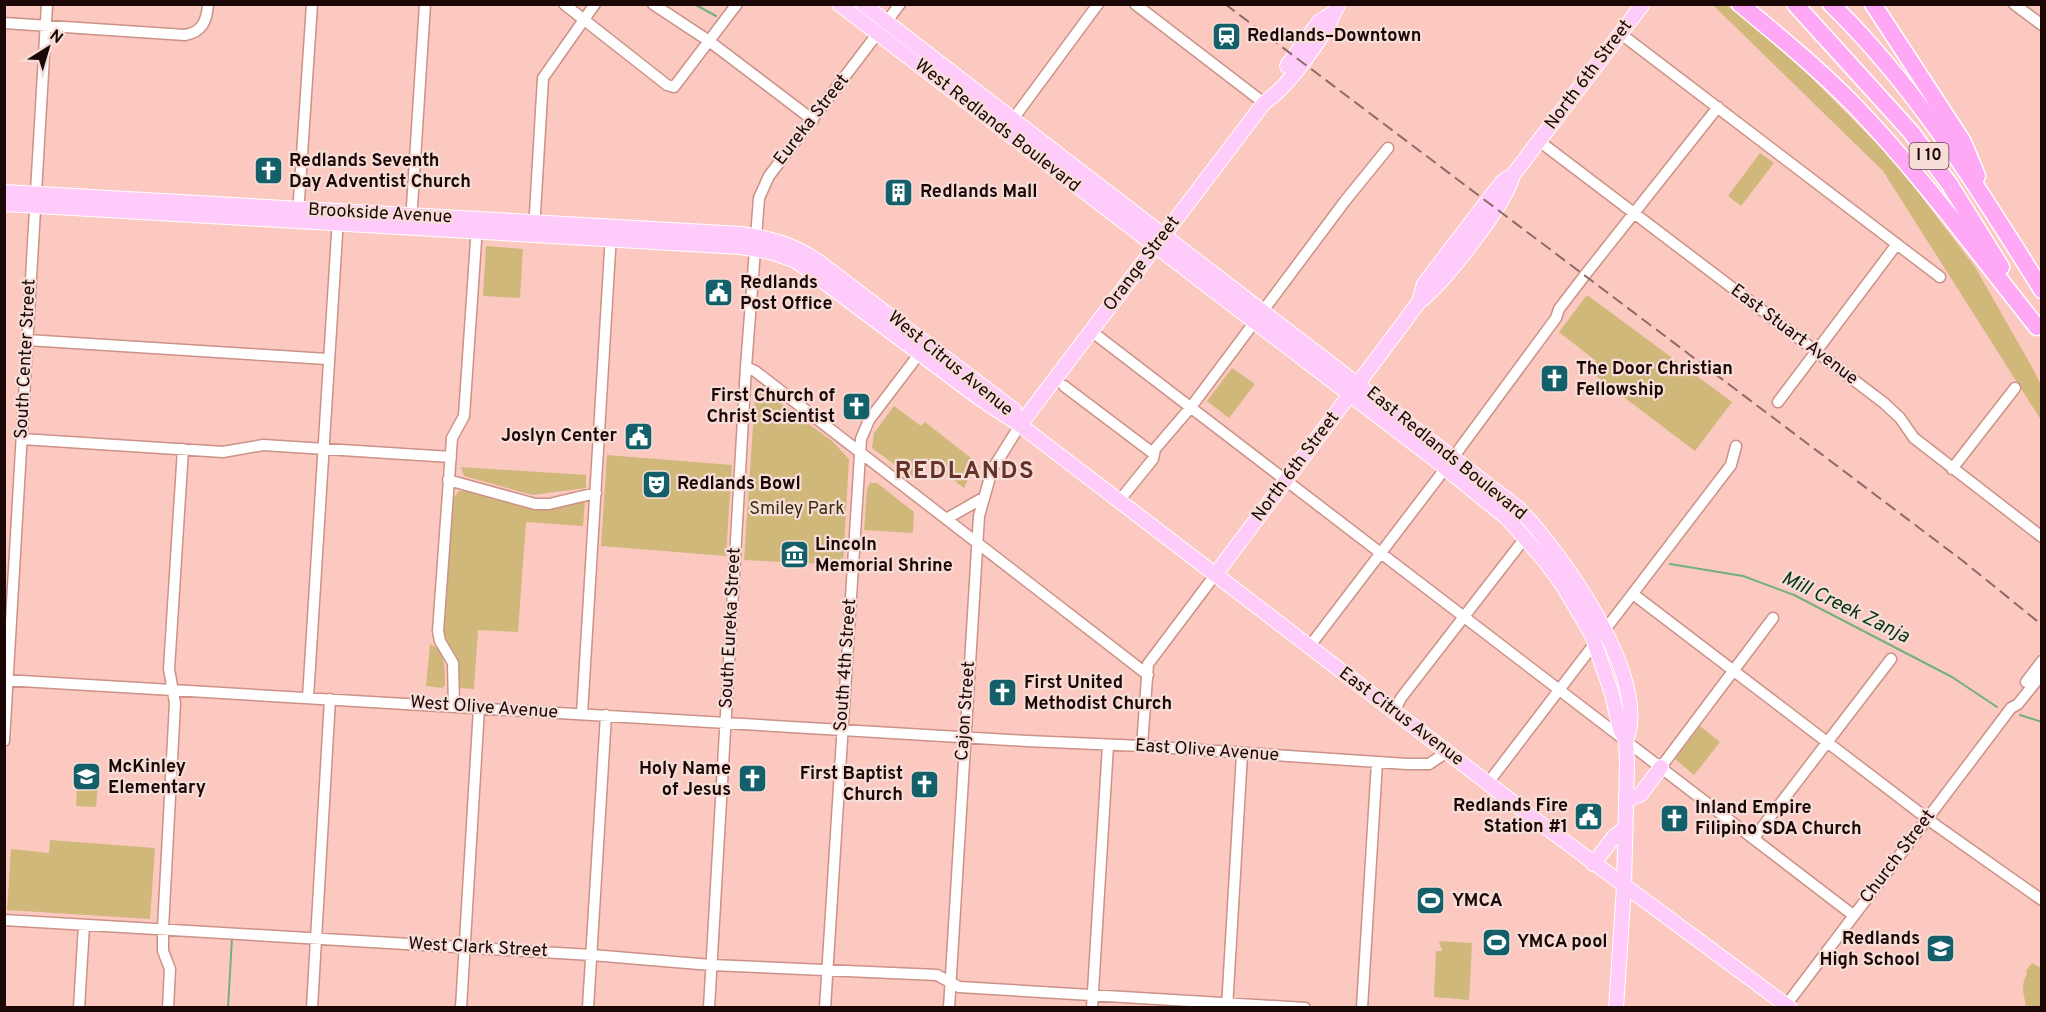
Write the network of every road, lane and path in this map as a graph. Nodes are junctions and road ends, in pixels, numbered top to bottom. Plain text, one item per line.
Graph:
1 (47, 4) edge
2 (208, 4) edge
3 (312, 4) edge
4 (425, 4) edge
5 (564, 4) edge
6 (595, 4) edge
7 (653, 4) edge
8 (737, 4) edge
9 (839, 4) edge
10 (863, 4) edge
11 (900, 4) edge
12 (1098, 4) edge
13 (1135, 4) edge
14 (1643, 4) edge
15 (1740, 4) edge
16 (1795, 4) edge
17 (1831, 4) edge
18 (1873, 4) edge
19 (2014, 4) edge
20 (1336, 9) edge
21 (584, 19) junction
22 (4, 23) edge
23 (46, 25) junction
24 (2042, 25) edge
25 (882, 29) junction
26 (1621, 34) junction
27 (710, 41) junction
28 (1264, 103) junction
29 (1718, 107) junction
30 (813, 120) junction
31 (1008, 125) junction
32 (1539, 141) junction
33 (1388, 148) dead end
34 (4, 192) edge
35 (36, 200) junction
36 (1987, 202) junction
37 (4, 204) edge
38 (1635, 214) junction
39 (298, 215) junction
40 (338, 218) junction
41 (411, 222) junction
42 (477, 226) junction
43 (534, 229) junction
44 (611, 234) junction
45 (755, 242) junction
46 (1160, 242) junction
47 (1897, 244) junction
48 (1940, 277) dead end
49 (2042, 290) edge
50 (1258, 316) junction
51 (1091, 331) junction
52 (2039, 331) edge
53 (27, 339) junction
54 (923, 349) junction
55 (1816, 352) junction
56 (327, 359) junction
57 (746, 368) junction
58 (1064, 386) dead end
59 (2015, 388) dead end
60 (1354, 390) junction
61 (1778, 402) dead end
62 (1191, 407) junction
63 (1020, 424) junction
64 (21, 439) junction
65 (1736, 446) dead end
66 (183, 449) junction
67 (322, 449) junction
68 (859, 453) junction
69 (1154, 454) junction
70 (451, 457) junction
71 (1449, 462) junction
72 (1952, 470) junction
73 (448, 480) junction
74 (1286, 480) junction
75 (596, 494) junction
76 (982, 498) junction
77 (1119, 501) junction
78 (946, 519) junction
79 (1535, 525) junction
80 (1525, 537) junction
81 (2042, 537) edge
82 (977, 542) junction
83 (1382, 553) junction
84 (1215, 575) junction
85 (1633, 594) junction
86 (1465, 617) junction
87 (1773, 618) dead end
88 (1605, 632) junction
89 (1595, 644) junction
90 (1309, 646) junction
91 (1891, 659) dead end
92 (2042, 661) edge
93 (1735, 670) junction
94 (2042, 674) edge
95 (1148, 675) junction
96 (7, 680) edge
97 (173, 689) junction
98 (1560, 690) junction
99 (308, 698) junction
100 (330, 699) junction
101 (454, 706) junction
102 (479, 708) junction
103 (2011, 708) junction
104 (1394, 712) junction
105 (582, 714) junction
106 (606, 716) junction
107 (726, 723) junction
108 (842, 730) junction
109 (964, 737) junction
110 (4, 741) edge
111 (1626, 741) junction
112 (1828, 742) junction
113 (1108, 745) junction
114 (1142, 746) junction
115 (1447, 752) junction
116 (1242, 754) junction
117 (1377, 762) junction
118 (1661, 767) junction
119 (1488, 783) junction
120 (1627, 800) junction
121 (1927, 819) junction
122 (1626, 827) junction
123 (1754, 838) junction
124 (1593, 864) junction
125 (1624, 887) junction
126 (2042, 900) edge
127 (1853, 915) junction
128 (4, 920) edge
129 (84, 925) junction
130 (163, 928) junction
131 (316, 938) junction
132 (464, 947) junction
133 (592, 955) junction
134 (711, 965) junction
135 (827, 969) junction
136 (950, 982) junction
137 (1093, 995) junction
138 (1227, 1005) edge
139 (1787, 1007) edge
140 (79, 1008) edge
141 (168, 1008) edge
142 (312, 1008) edge
143 (461, 1008) edge
144 (588, 1008) edge
145 (709, 1008) edge
146 (825, 1008) edge
147 (949, 1008) edge
148 (1092, 1008) edge
149 (1305, 1008) edge
150 (1362, 1008) edge
151 (1616, 1008) edge

1 - 23 street, South Center Street
2 - 23 street
3 - 39 street
4 - 41 street
5 - 21 street
6 - 21 street
7 - 27 street
8 - 27 street
9 - 25 main road, West Redlands Boulevard
10 - 25 main road, West Redlands Boulevard
11 - 25 street, Eureka Street
12 - 31 street
13 - 28 street
14 - 26 main road, North 6th Street
15 - 52 highway
16 - 52 highway, I 10
17 - 36 highway, I 10
18 - 36 highway
19 - 24 street
20 - 28 main road, Orange Street
21 - 27 street
21 - 43 street
22 - 23 street
23 - 35 street, South Center Street
25 - 30 street, Eureka Street
25 - 31 main road, West Redlands Boulevard
26 - 29 street
26 - 32 main road, North 6th Street
27 - 30 street
28 - 46 main road, Orange Street
29 - 38 street
29 - 47 street
30 - 45 street, Eureka Street
31 - 46 main road, West Redlands Boulevard
32 - 38 street, East Stuart Avenue
32 - 60 main road, North 6th Street
33 - 50 street
34 - 35 main road, Brookside Avenue
35 - 37 main road, Brookside Avenue
35 - 39 main road, Brookside Avenue
35 - 53 street, South Center Street
36 - 49 highway, I 10
38 - 55 street, East Stuart Avenue
38 - 71 street
39 - 40 main road, Brookside Avenue
40 - 41 main road, Brookside Avenue
40 - 56 street
41 - 42 main road, Brookside Avenue
42 - 43 main road, Brookside Avenue
42 - 70 street
43 - 44 main road, Brookside Avenue
44 - 45 main road, Brookside Avenue
44 - 75 street
45 - 54 main road, West Citrus Avenue
45 - 57 street, South Eureka Street
46 - 50 main road, East Redlands Boulevard
46 - 51 main road, Orange Street
47 - 48 street
47 - 55 street
50 - 60 main road, East Redlands Boulevard
50 - 62 street
51 - 62 street
51 - 63 main road, Orange Street
53 - 56 street
53 - 64 street, South Center Street
54 - 63 main road, West Citrus Avenue
54 - 68 street, South 4th Street
55 - 61 street
55 - 72 street, East Stuart Avenue
56 - 67 street
57 - 68 street
57 - 107 street, South Eureka Street
58 - 69 street
59 - 72 street
60 - 71 main road, East Redlands Boulevard
60 - 74 main road, North 6th Street
62 - 69 street
62 - 74 street
63 - 76 street, Cajon Street
63 - 77 main road, East Citrus Avenue
64 - 66 street
64 - 96 street, South Center Street
65 - 85 street
66 - 67 street
66 - 97 street
67 - 70 street
67 - 99 street
68 - 78 street
68 - 108 street, South 4th Street
69 - 77 street
70 - 73 street
71 - 79 main road, East Redlands Boulevard
71 - 80 main road, East Redlands Boulevard
71 - 83 street
72 - 81 street, East Stuart Avenue
73 - 75 street
73 - 101 street
74 - 83 street
74 - 84 main road, North 6th Street
75 - 105 street
76 - 78 street
76 - 82 street, Cajon Street
77 - 84 main road, East Citrus Avenue
78 - 82 street
79 - 80 street
79 - 88 main road, East Redlands Boulevard
80 - 86 street
80 - 89 main road, East Redlands Boulevard
82 - 95 street
82 - 109 street, Cajon Street
83 - 86 street
83 - 90 street
84 - 90 main road, East Citrus Avenue
84 - 95 street
85 - 88 street
85 - 93 street
86 - 98 street
86 - 104 street
87 - 93 street
88 - 89 street
88 - 111 main road, East Redlands Boulevard
89 - 98 street
89 - 111 main road, East Redlands Boulevard
90 - 104 main road, East Citrus Avenue
91 - 112 street
92 - 103 street, Church Street
93 - 112 street
93 - 118 street
94 - 103 street, Church Street
95 - 114 street
96 - 97 street, West Olive Avenue
96 - 110 street, South Center Street
97 - 99 street, West Olive Avenue
97 - 130 street
98 - 111 street
98 - 119 street
99 - 100 street, West Olive Avenue
100 - 101 street, West Olive Avenue
100 - 131 street
101 - 102 street, West Olive Avenue
102 - 105 street, West Olive Avenue
102 - 132 street
103 - 121 street, Church Street
104 - 115 main road, East Citrus Avenue
105 - 106 street, West Olive Avenue
106 - 107 street, West Olive Avenue
106 - 133 street
107 - 108 street, West Olive Avenue
107 - 134 street, South Eureka Street
108 - 109 street, West Olive Avenue
108 - 135 street, South 4th Street
109 - 113 street, East Olive Avenue
109 - 136 street, Cajon Street
111 - 118 street
111 - 120 main road, East Redlands Boulevard
112 - 121 street
112 - 123 street
113 - 114 street, East Olive Avenue
113 - 137 street
114 - 116 street, East Olive Avenue
115 - 117 street, East Olive Avenue
115 - 119 main road, East Citrus Avenue
116 - 117 street, East Olive Avenue
116 - 138 street
117 - 150 street
118 - 120 main road
118 - 123 street
119 - 124 main road, East Citrus Avenue
120 - 122 main road, East Redlands Boulevard
121 - 126 street
121 - 127 street, Church Street
122 - 124 main road
122 - 125 main road, East Redlands Boulevard
123 - 127 street
124 - 125 main road, East Citrus Avenue
125 - 139 main road, East Citrus Avenue
125 - 151 main road, East Redlands Boulevard
127 - 139 street, Church Street
128 - 129 street, West Clark Street
129 - 130 street, West Clark Street
129 - 140 street
130 - 131 street, West Clark Street
130 - 141 street
131 - 132 street, West Clark Street
131 - 142 street
132 - 133 street, West Clark Street
132 - 143 street
133 - 134 street, West Clark Street
133 - 144 street
134 - 135 street, West Clark Street
134 - 145 street, South Eureka Street
135 - 136 street, West Clark Street
135 - 146 street, South 4th Street
136 - 137 street, West Clark Street
136 - 147 street, Cajon Street
137 - 138 street, West Clark Street
137 - 148 street
138 - 149 street, West Clark Street

